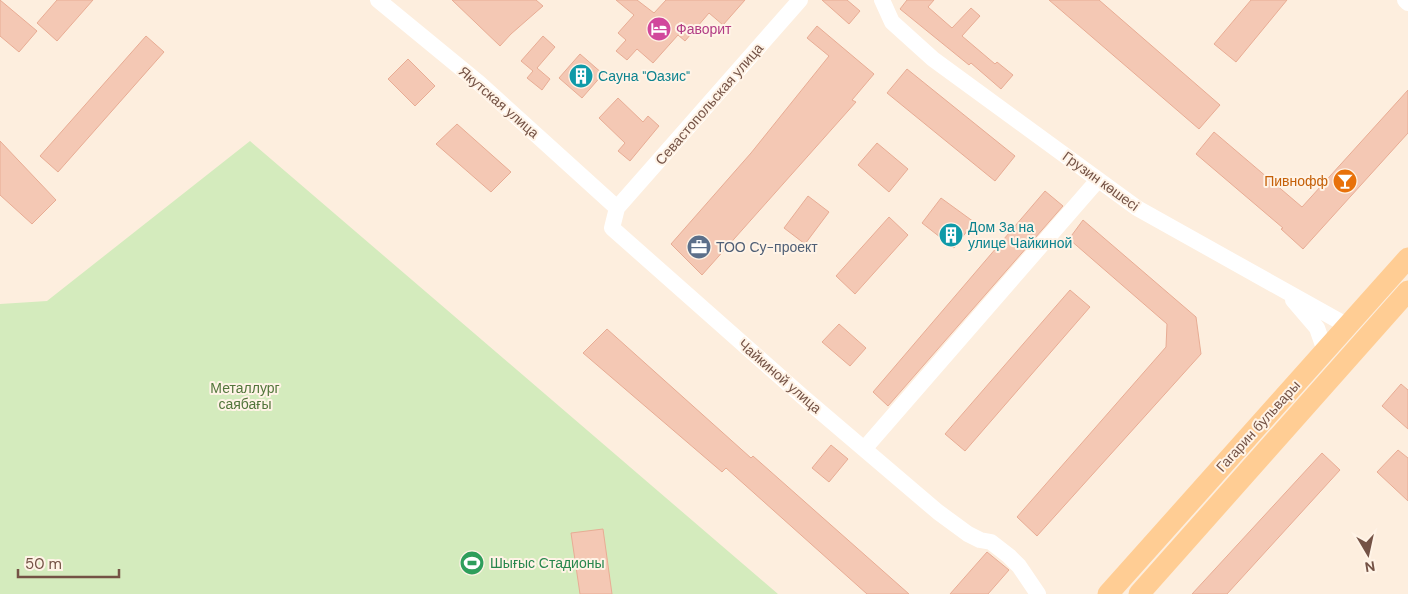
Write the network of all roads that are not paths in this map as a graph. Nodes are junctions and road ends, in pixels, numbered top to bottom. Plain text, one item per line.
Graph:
1 (378, 0) edge
2 (800, 0) edge
3 (882, 0) edge
4 (1405, 0) edge
5 (1408, 3) edge
6 (1098, 180) junction
7 (617, 208) junction
8 (1408, 258) edge
9 (1285, 291) junction
10 (1408, 291) edge
11 (1348, 326) junction
12 (1366, 338) junction
13 (1325, 351) junction
14 (865, 448) junction
15 (1038, 594) edge
16 (1108, 594) edge
17 (1139, 594) edge

1 - 7 street, Якутская улица
2 - 7 street, Севастопольская улица
3 - 6 street, Грузин көшесі
4 - 5 street
6 - 9 street, Грузин көшесі
6 - 14 street
7 - 14 street, Чайкиной улица
8 - 11 main road, Гагарин бульвары
9 - 11 street, Грузин көшесі
9 - 13 street
10 - 12 main road, Гагарин бульвары
11 - 12 main road
11 - 13 main road, Гагарин бульвары
12 - 17 main road, Гагарин бульвары
13 - 16 main road, Гагарин бульвары
14 - 15 street, Чайкиной улица

